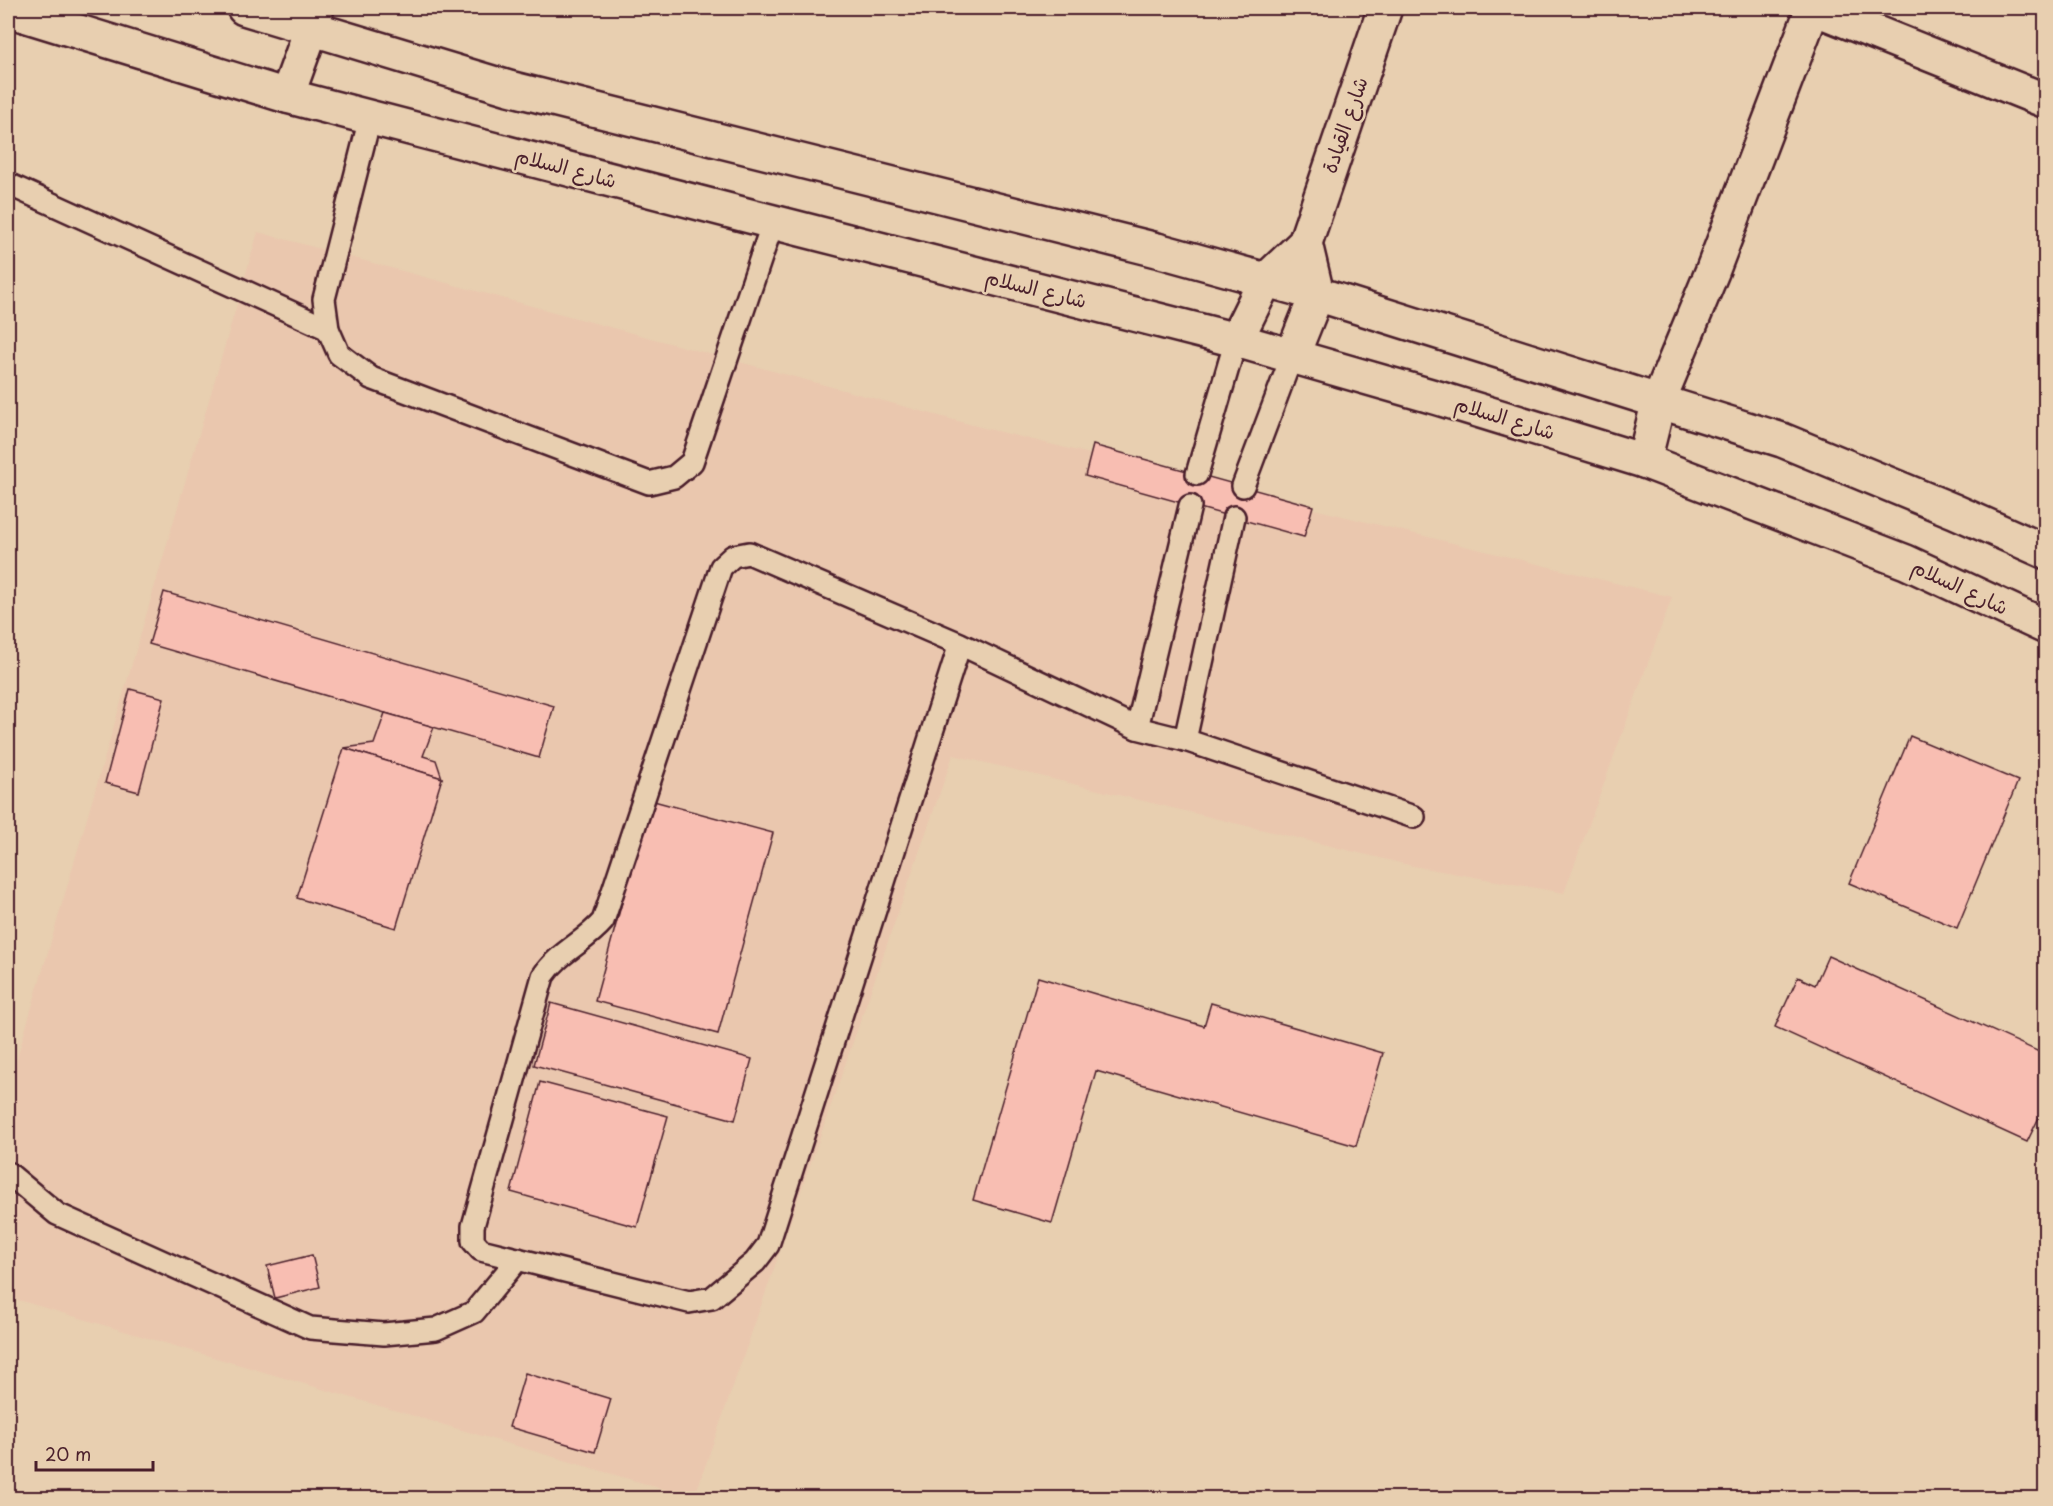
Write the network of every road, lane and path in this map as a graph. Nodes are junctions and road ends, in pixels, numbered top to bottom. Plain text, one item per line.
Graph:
1 (244, 8) edge
2 (1385, 8) edge
3 (1814, 8) edge
4 (8, 10) edge
5 (315, 17) edge
6 (287, 96) junction
7 (2046, 101) edge
8 (370, 118) junction
9 (8, 184) edge
10 (773, 222) junction
11 (1305, 243) junction
12 (1265, 281) junction
13 (1317, 294) junction
14 (328, 328) junction
15 (1236, 340) junction
16 (1292, 356) junction
17 (1659, 400) junction
18 (1644, 461) junction
19 (1197, 474) dead end
20 (1243, 486) dead end
21 (1190, 506) dead end
22 (1234, 518) dead end
23 (2046, 552) edge
24 (2046, 627) edge
25 (960, 644) junction
26 (1137, 728) junction
27 (1185, 740) junction
28 (1414, 817) dead end
29 (8, 1173) edge
30 (518, 1259) junction

1 - 5 main road
2 - 11 main road, شارع القيادة
3 - 7 main road
3 - 17 main road
4 - 6 main road, شارع السلام
5 - 6 main road
5 - 12 main road
6 - 8 main road, شارع السلام
8 - 10 main road, شارع السلام
8 - 14 lane
9 - 14 lane
10 - 14 lane
10 - 15 main road, شارع السلام
11 - 12 main road
11 - 13 main road
12 - 13 main road
12 - 15 main road
13 - 16 main road
13 - 17 main road
15 - 16 main road, شارع السلام
15 - 19 lane
16 - 18 main road, شارع السلام
16 - 20 lane
17 - 18 main road
17 - 23 main road
18 - 24 main road, شارع السلام
21 - 26 lane
22 - 27 lane
25 - 26 lane
25 - 30 lane
25 - 30 lane
26 - 27 lane
27 - 28 lane
29 - 30 lane

